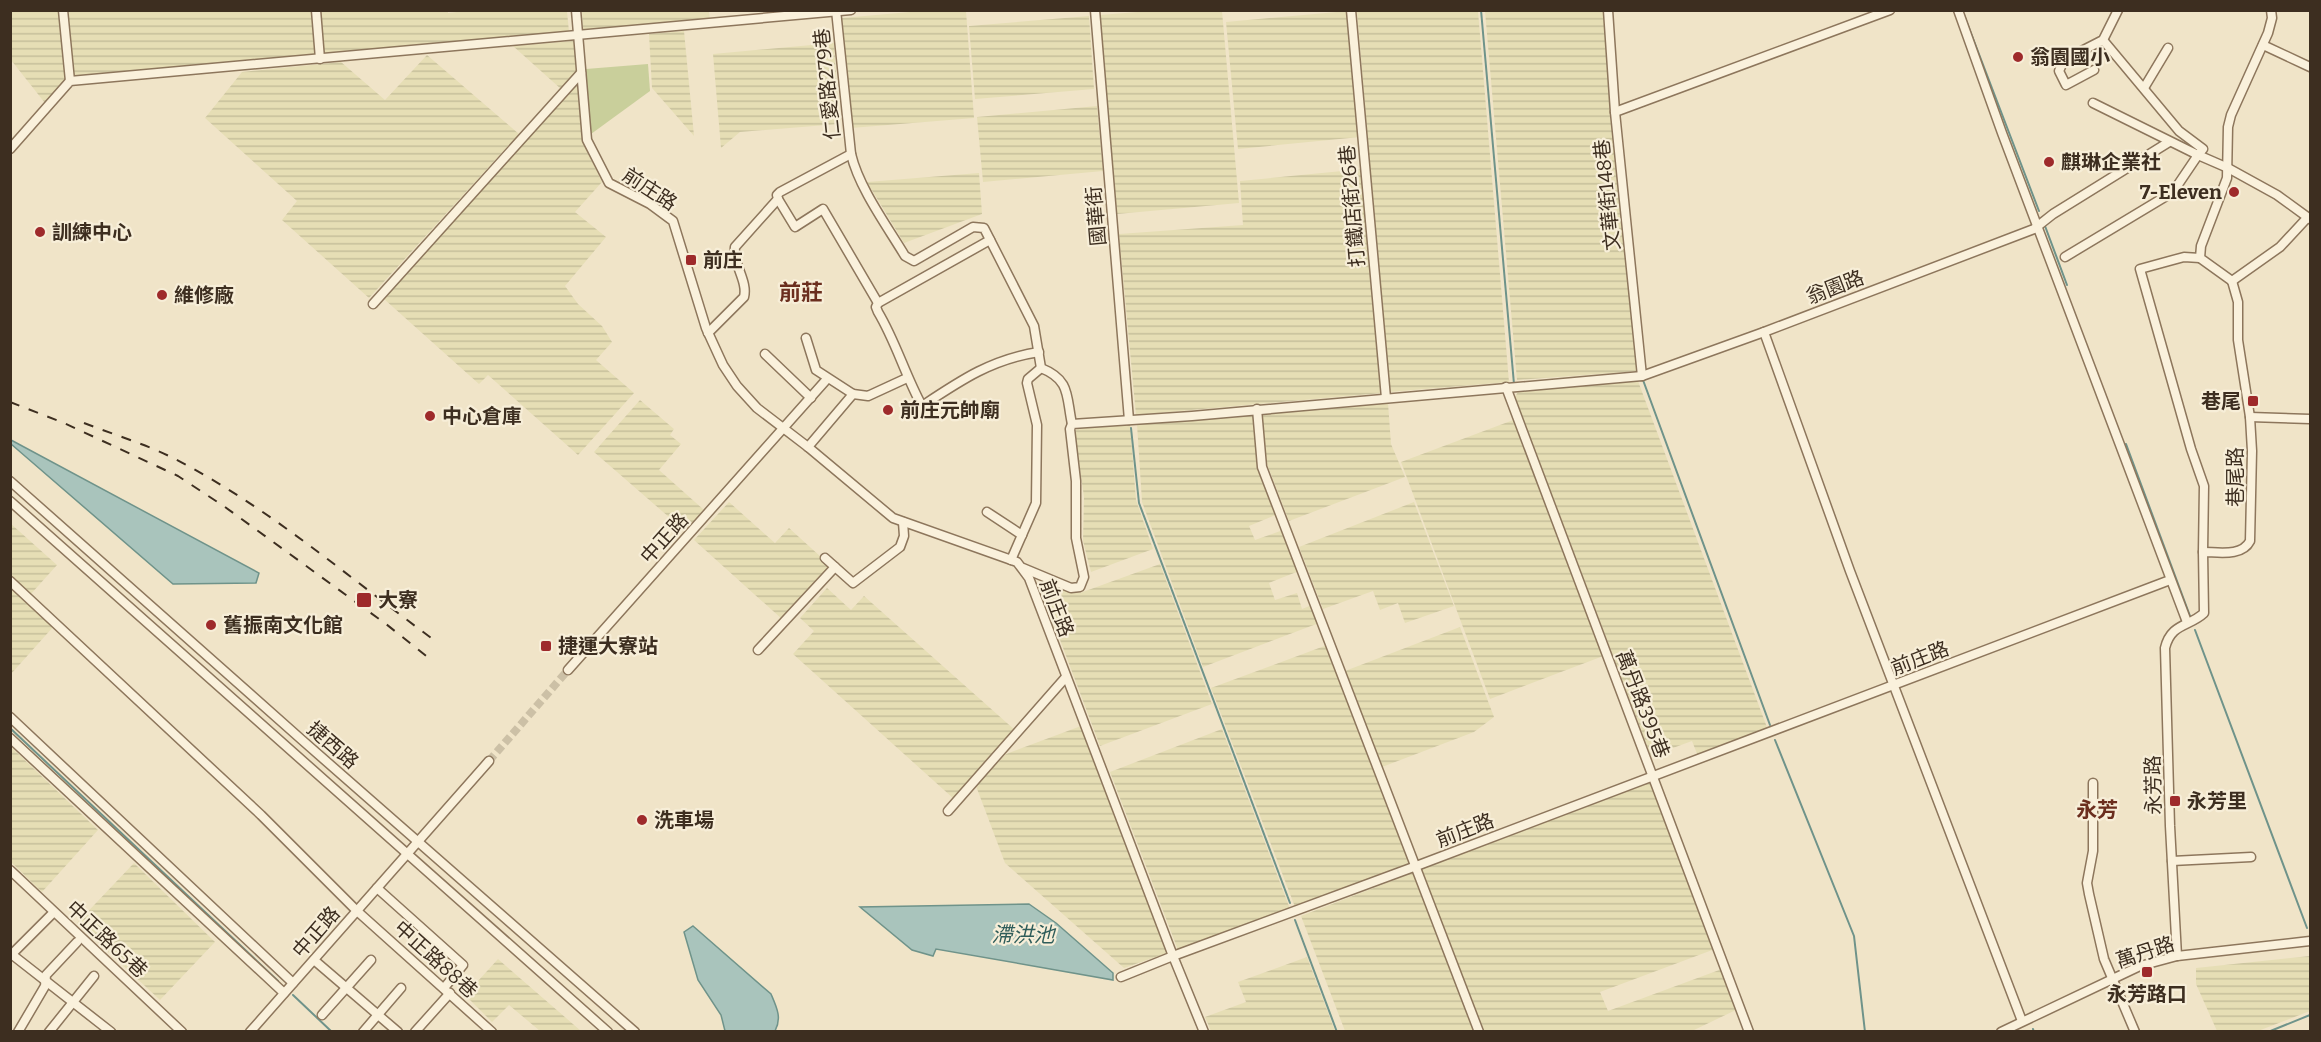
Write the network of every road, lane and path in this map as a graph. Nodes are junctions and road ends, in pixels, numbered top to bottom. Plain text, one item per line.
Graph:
1 (63, 10) edge
2 (316, 10) edge
3 (576, 10) edge
4 (851, 10) edge
5 (1095, 10) edge
6 (1351, 10) edge
7 (1608, 10) edge
8 (1890, 10) edge
9 (1958, 10) edge
10 (2118, 10) edge
11 (2271, 10) edge
12 (836, 11) edge
13 (578, 36) junction
14 (2103, 40) junction
15 (2263, 45) junction
16 (2168, 48) dead end
17 (320, 59) junction
18 (2310, 67) edge
19 (2094, 70) dead end
20 (581, 73) junction
21 (70, 81) junction
22 (2144, 88) junction
23 (2093, 103) dead end
24 (1615, 112) junction
25 (2169, 142) junction
26 (10, 148) edge
27 (851, 154) junction
28 (2198, 155) junction
29 (2228, 168) junction
30 (778, 199) junction
31 (2309, 218) edge
32 (2038, 225) junction
33 (990, 240) junction
34 (2065, 257) dead end
35 (2200, 258) junction
36 (2232, 281) junction
37 (878, 303) junction
38 (373, 304) dead end
39 (1764, 332) junction
40 (708, 333) junction
41 (806, 338) dead end
42 (1039, 352) junction
43 (765, 354) dead end
44 (1041, 368) junction
45 (1639, 376) junction
46 (907, 378) junction
47 (827, 379) junction
48 (1506, 387) junction
49 (853, 394) junction
50 (811, 398) junction
51 (1386, 398) junction
52 (1257, 409) junction
53 (2250, 417) junction
54 (2310, 419) edge
55 (1129, 420) junction
56 (1072, 424) junction
57 (785, 428) junction
58 (808, 447) junction
59 (10, 481) edge
60 (10, 501) edge
61 (987, 512) dead end
62 (903, 522) junction
63 (1022, 535) junction
64 (2203, 552) junction
65 (825, 558) dead end
66 (1011, 560) junction
67 (835, 567) junction
68 (1023, 568) junction
69 (2170, 580) junction
70 (10, 581) edge
71 (2187, 622) junction
72 (758, 650) dead end
73 (568, 670) tunnel mouth
74 (1066, 677) junction
75 (1893, 686) junction
76 (10, 717) edge
77 (10, 738) edge
78 (489, 761) tunnel mouth
79 (1653, 777) junction
80 (2093, 783) dead end
81 (948, 812) dead end
82 (418, 840) junction
83 (406, 853) junction
84 (2251, 856) dead end
85 (2172, 861) junction
86 (1414, 866) junction
87 (12, 874) edge
88 (377, 888) junction
89 (357, 911) junction
90 (52, 914) dead end
91 (2310, 941) edge
92 (78, 942) dead end
93 (13, 956) edge
94 (1173, 956) junction
95 (2177, 956) junction
96 (314, 960) junction
97 (371, 960) dead end
98 (10, 968) edge
99 (94, 976) dead end
100 (1122, 977) dead end
101 (46, 979) junction
102 (2112, 980) junction
103 (293, 984) junction
104 (347, 988) junction
105 (401, 988) dead end
106 (447, 991) junction
107 (284, 993) junction
108 (74, 1002) junction
109 (378, 1013) junction
110 (322, 1015) dead end
111 (2022, 1021) junction
112 (18, 1032) edge
113 (49, 1032) edge
114 (111, 1032) edge
115 (182, 1032) edge
116 (250, 1032) edge
117 (363, 1032) edge
118 (398, 1032) edge
119 (415, 1032) edge
120 (492, 1032) edge
121 (608, 1032) edge
122 (635, 1032) edge
123 (1204, 1032) edge
124 (1479, 1032) edge
125 (1749, 1032) edge
126 (2001, 1032) edge
127 (2135, 1032) edge

1 - 21 street
2 - 17 street
3 - 13 street, 前庄路
4 - 12 street
5 - 55 street, 國華街
6 - 51 street, 打鐵店街26巷
7 - 24 street, 文華街148巷
8 - 24 street
9 - 32 street
10 - 14 street
11 - 15 street
12 - 13 street
12 - 27 street, 仁愛路279巷
13 - 17 street
13 - 20 street, 前庄路
14 - 19 street
14 - 22 street
15 - 18 street
15 - 29 street
16 - 22 street
17 - 21 street
20 - 38 street
20 - 40 street, 前庄路
21 - 26 street
22 - 28 street
23 - 25 street
24 - 45 street, 文華街148巷
25 - 28 street
25 - 32 street, 翁園路
27 - 30 street
27 - 33 street, 仁愛路279巷
28 - 29 street
28 - 34 street
29 - 31 street
29 - 35 street
30 - 37 street
30 - 40 street
31 - 36 street
32 - 39 street, 翁園路
32 - 69 street
33 - 37 street
33 - 42 street
35 - 36 street
35 - 64 street
36 - 53 street, 巷尾路
37 - 46 street
39 - 45 street, 翁園路
39 - 75 street
40 - 57 street, 前庄路
41 - 47 street
42 - 44 street
42 - 46 street
43 - 50 street
44 - 56 street
44 - 63 street
45 - 48 street, 翁園路
46 - 49 street
47 - 49 street
47 - 50 street, 中正路
48 - 51 street, 翁園路
48 - 79 street, 萬丹路395巷
49 - 58 street
50 - 57 street, 中正路
51 - 52 street, 翁園路
52 - 55 street, 翁園路
52 - 86 street
53 - 54 street
53 - 64 street, 巷尾路
55 - 56 street, 翁園路
56 - 68 street
57 - 58 street, 前庄路
57 - 73 street, 中正路
58 - 62 street, 前庄路
59 - 82 street, 捷西路
60 - 83 street, 捷西路
61 - 63 street
62 - 66 street, 前庄路
62 - 67 street
63 - 66 street
64 - 71 street
65 - 67 street
66 - 68 street, 前庄路
67 - 72 street
68 - 74 street, 前庄路
69 - 71 street
69 - 75 street, 前庄路
70 - 89 street, 中正路88巷
71 - 85 street, 永芳路
74 - 81 street
74 - 94 street, 前庄路
75 - 79 street, 前庄路
75 - 111 street
76 - 103 street
77 - 107 street
78 - 82 street
79 - 86 street, 前庄路
79 - 125 street, 萬丹路395巷
80 - 102 street
82 - 83 street, 中正路
82 - 122 street, 捷西路
83 - 88 street, 中正路
83 - 121 street, 捷西路
84 - 85 street
85 - 95 street, 永芳路
86 - 94 street, 前庄路
86 - 124 street
87 - 115 street, 中正路65巷
88 - 89 street, 中正路
88 - 106 street
89 - 96 street, 中正路
89 - 106 street, 中正路88巷
90 - 93 street
91 - 95 street, 萬丹路
92 - 101 street
93 - 98 street
93 - 101 street
94 - 100 street
94 - 123 street
95 - 102 street, 萬丹路
96 - 103 street, 中正路
96 - 104 street
97 - 104 street
99 - 108 street
101 - 108 street
101 - 112 street
102 - 111 street, 萬丹路
102 - 127 street
103 - 107 street, 中正路
104 - 109 street
104 - 110 street
105 - 109 street
106 - 119 street
106 - 120 street, 中正路88巷
107 - 116 street, 中正路
108 - 113 street
108 - 114 street
109 - 117 street
109 - 118 street
111 - 126 street, 萬丹路

